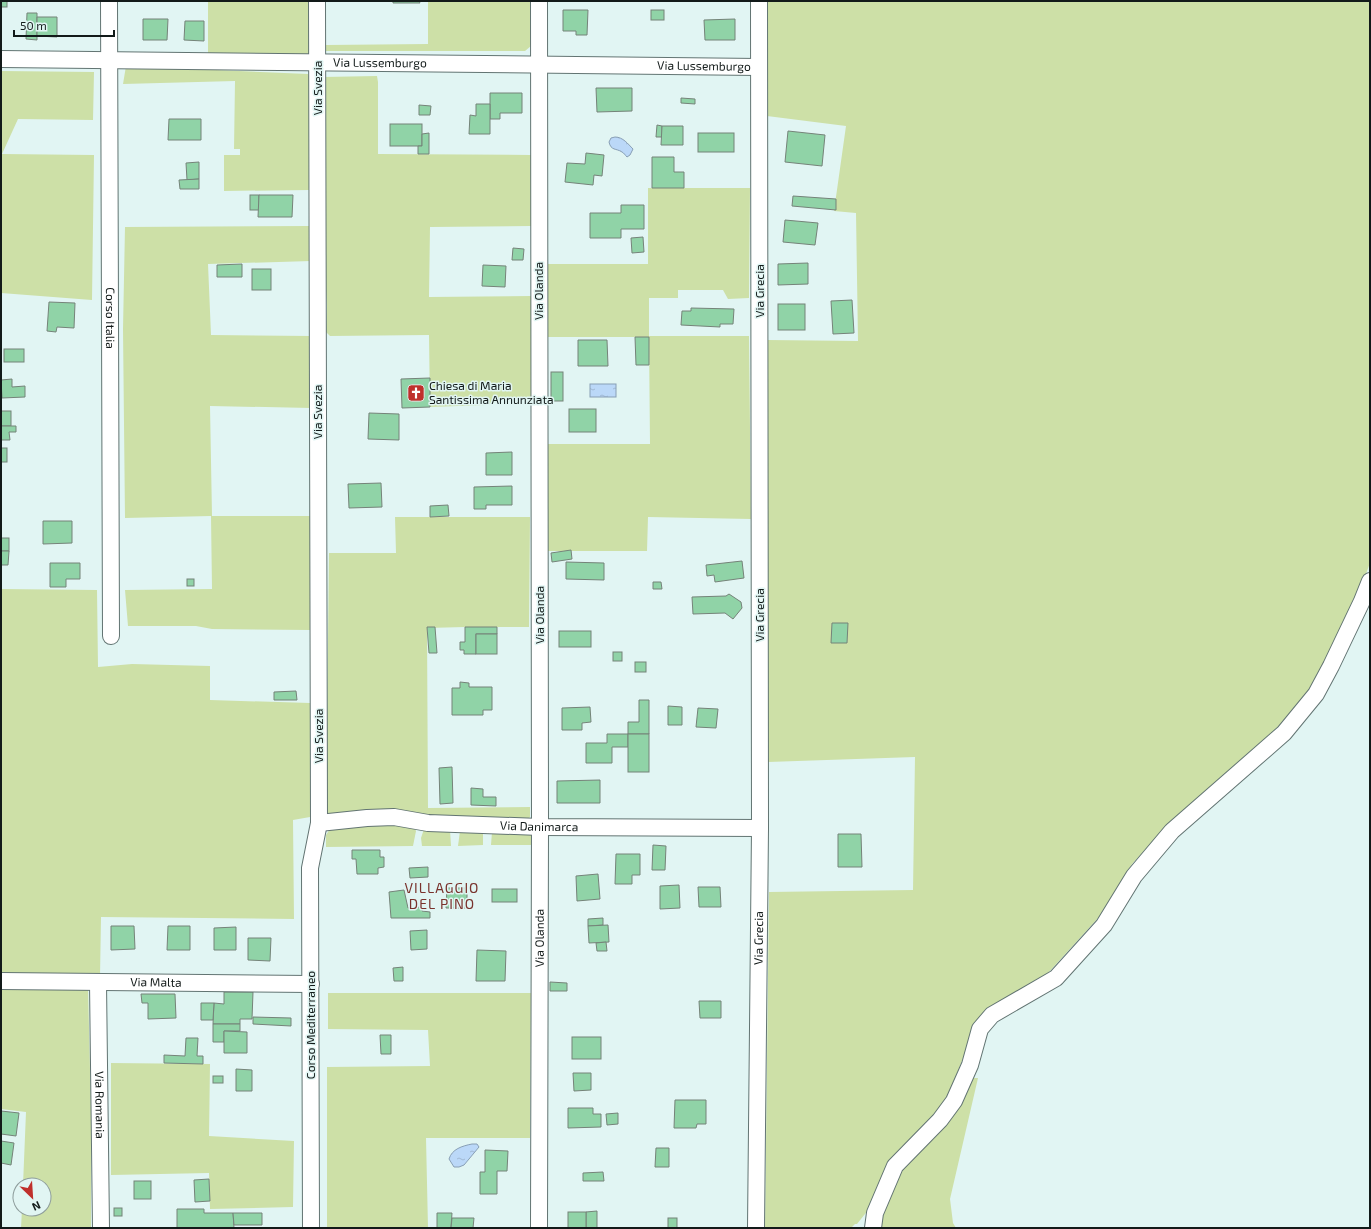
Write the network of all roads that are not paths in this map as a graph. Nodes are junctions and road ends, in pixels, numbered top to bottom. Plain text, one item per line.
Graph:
1 (108, 1) edge
2 (317, 1) edge
3 (539, 1) edge
4 (759, 1) edge
5 (1, 59) edge
6 (108, 60) junction
7 (318, 63) junction
8 (539, 64) junction
9 (759, 67) junction
10 (1370, 581) edge
11 (111, 636) dead end
12 (319, 823) junction
13 (540, 827) junction
14 (760, 828) junction
15 (1, 981) edge
16 (98, 982) junction
17 (311, 984) junction
18 (101, 1228) edge
19 (311, 1228) edge
20 (539, 1228) edge
21 (756, 1228) edge
22 (874, 1228) edge

1 - 6 street, Corso Italia
2 - 7 street, Via Svezia
3 - 8 street, Via Olanda
4 - 9 street, Via Grecia
5 - 6 street, Via Lussemburgo
6 - 7 street, Via Lussemburgo
6 - 11 street, Corso Italia
7 - 8 street, Via Lussemburgo
7 - 12 street, Via Svezia
8 - 9 street, Via Lussemburgo
8 - 13 street, Via Olanda
9 - 14 street, Via Grecia
10 - 22 street
12 - 13 street, Via Danimarca
12 - 17 street, Corso Mediterraneo
13 - 14 street, Via Danimarca
13 - 20 street, Via Olanda
14 - 21 street, Via Grecia
15 - 16 street, Via Malta
16 - 17 street, Via Malta
16 - 18 street, Via Romania
17 - 19 street, Corso Mediterraneo

